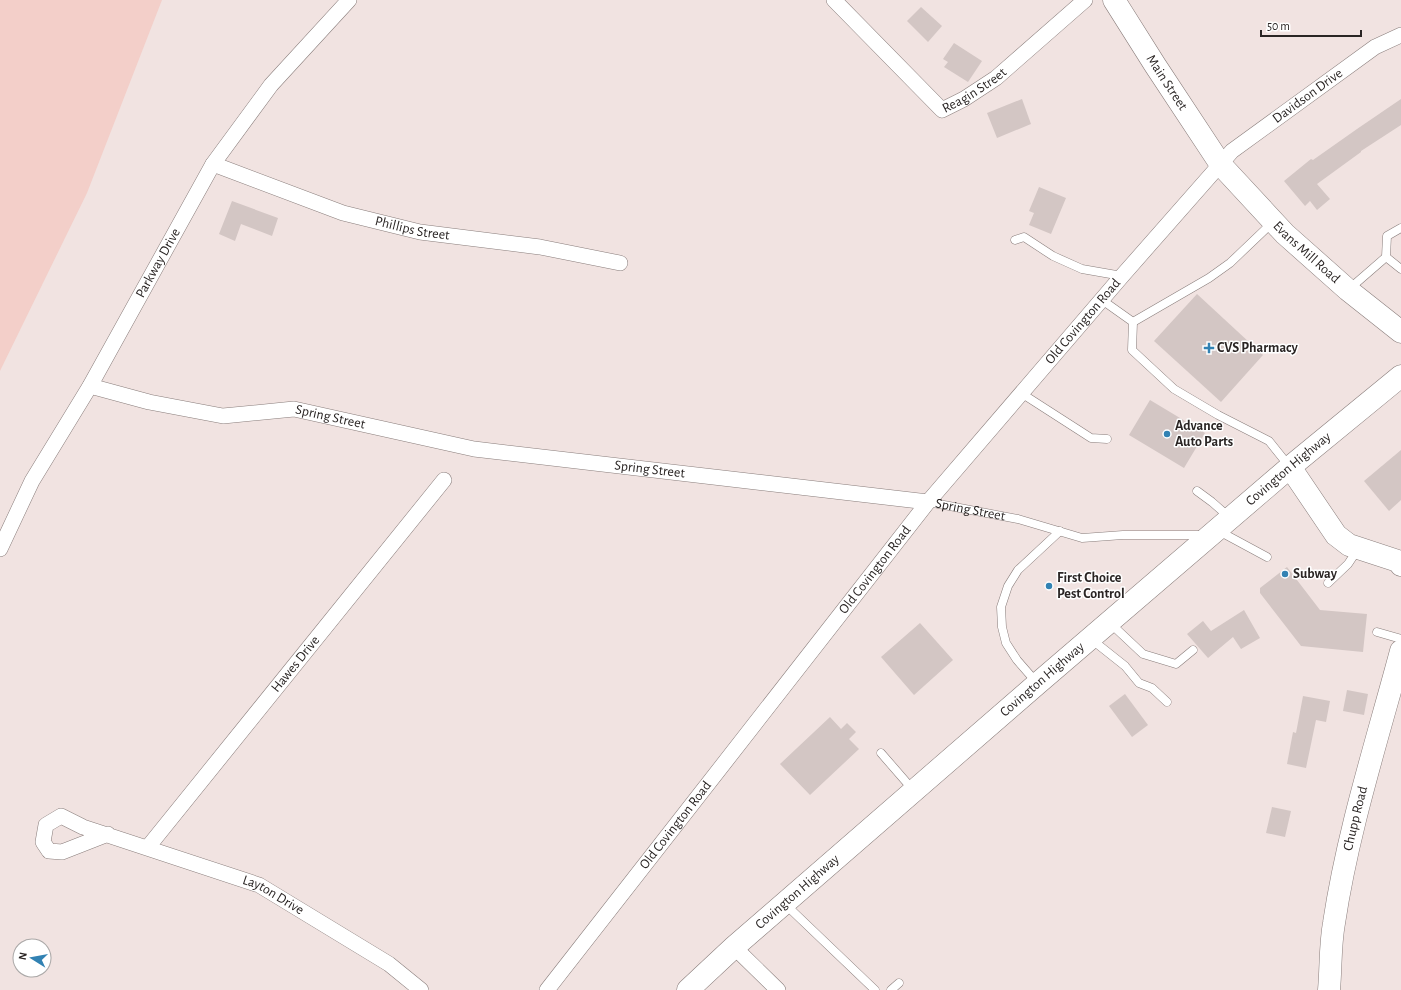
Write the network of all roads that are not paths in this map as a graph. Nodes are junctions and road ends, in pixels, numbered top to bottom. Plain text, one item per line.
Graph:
1 (349, 0) edge
2 (834, 0) edge
3 (1085, 0) edge
4 (1114, 0) edge
5 (1401, 35) edge
6 (213, 164) junction
7 (1221, 165) junction
8 (1273, 222) junction
9 (1401, 228) edge
10 (1015, 240) dead end
11 (1386, 257) junction
12 (620, 263) dead end
13 (1401, 270) edge
14 (1122, 276) junction
15 (1348, 290) junction
16 (1102, 300) junction
17 (1132, 322) junction
18 (1401, 332) edge
19 (1401, 376) edge
20 (90, 386) junction
21 (1021, 393) junction
22 (1401, 393) edge
23 (1370, 401) junction
24 (1107, 440) dead end
25 (1290, 467) junction
26 (444, 480) dead end
27 (1197, 491) dead end
28 (928, 502) junction
29 (1219, 528) junction
30 (1060, 532) junction
31 (1358, 548) junction
32 (0, 549) edge
33 (1267, 557) dead end
34 (1401, 565) edge
35 (1328, 583) dead end
36 (1109, 622) junction
37 (1377, 632) dead end
38 (1090, 638) junction
39 (1401, 639) edge
40 (1193, 650) dead end
41 (1401, 651) edge
42 (1037, 684) junction
43 (1167, 702) dead end
44 (882, 753) dead end
45 (914, 791) junction
46 (108, 834) dead end
47 (148, 847) junction
48 (784, 904) junction
49 (734, 947) junction
50 (899, 983) dead end
51 (421, 990) edge
52 (547, 990) edge
53 (688, 990) edge
54 (778, 990) edge
55 (876, 990) edge
56 (891, 990) edge
57 (1329, 990) edge

1 - 6 street, Parkway Drive
2 - 3 street, Reagin Street
4 - 7 main road, Main Street
5 - 7 street, Davidson Drive
6 - 12 street, Phillips Street
6 - 20 street, Parkway Drive
7 - 8 main road, Evans Mill Road
7 - 14 street, Old Covington Road
8 - 15 main road, Evans Mill Road
8 - 17 lane
9 - 11 lane
10 - 14 lane
11 - 13 lane
11 - 15 lane
14 - 16 street, Old Covington Road
15 - 18 main road, Evans Mill Road
16 - 17 lane
16 - 21 street, Old Covington Road
17 - 25 lane
19 - 23 main road, Covington Highway
20 - 28 street, Spring Street
20 - 32 street, Parkway Drive
21 - 24 lane
21 - 28 street, Old Covington Road
22 - 23 main road
23 - 25 main road, Covington Highway
25 - 29 main road, Covington Highway
25 - 31 main road
26 - 47 street, Hawes Drive
27 - 29 lane
28 - 30 lane, Spring Street
28 - 52 street, Old Covington Road
29 - 30 lane, Spring Street
29 - 33 lane
29 - 36 main road, Covington Highway
30 - 42 lane
31 - 34 main road
31 - 35 lane
36 - 38 main road, Covington Highway
36 - 40 lane
37 - 39 lane
38 - 42 main road, Covington Highway
38 - 43 lane
41 - 57 main road, Chupp Road
42 - 45 main road, Covington Highway
44 - 45 lane
45 - 48 main road, Covington Highway
46 - 47 street, Layton Drive
47 - 51 street, Layton Drive
48 - 49 main road, Covington Highway
48 - 55 lane
49 - 53 main road, Covington Highway
49 - 54 street
50 - 56 lane

